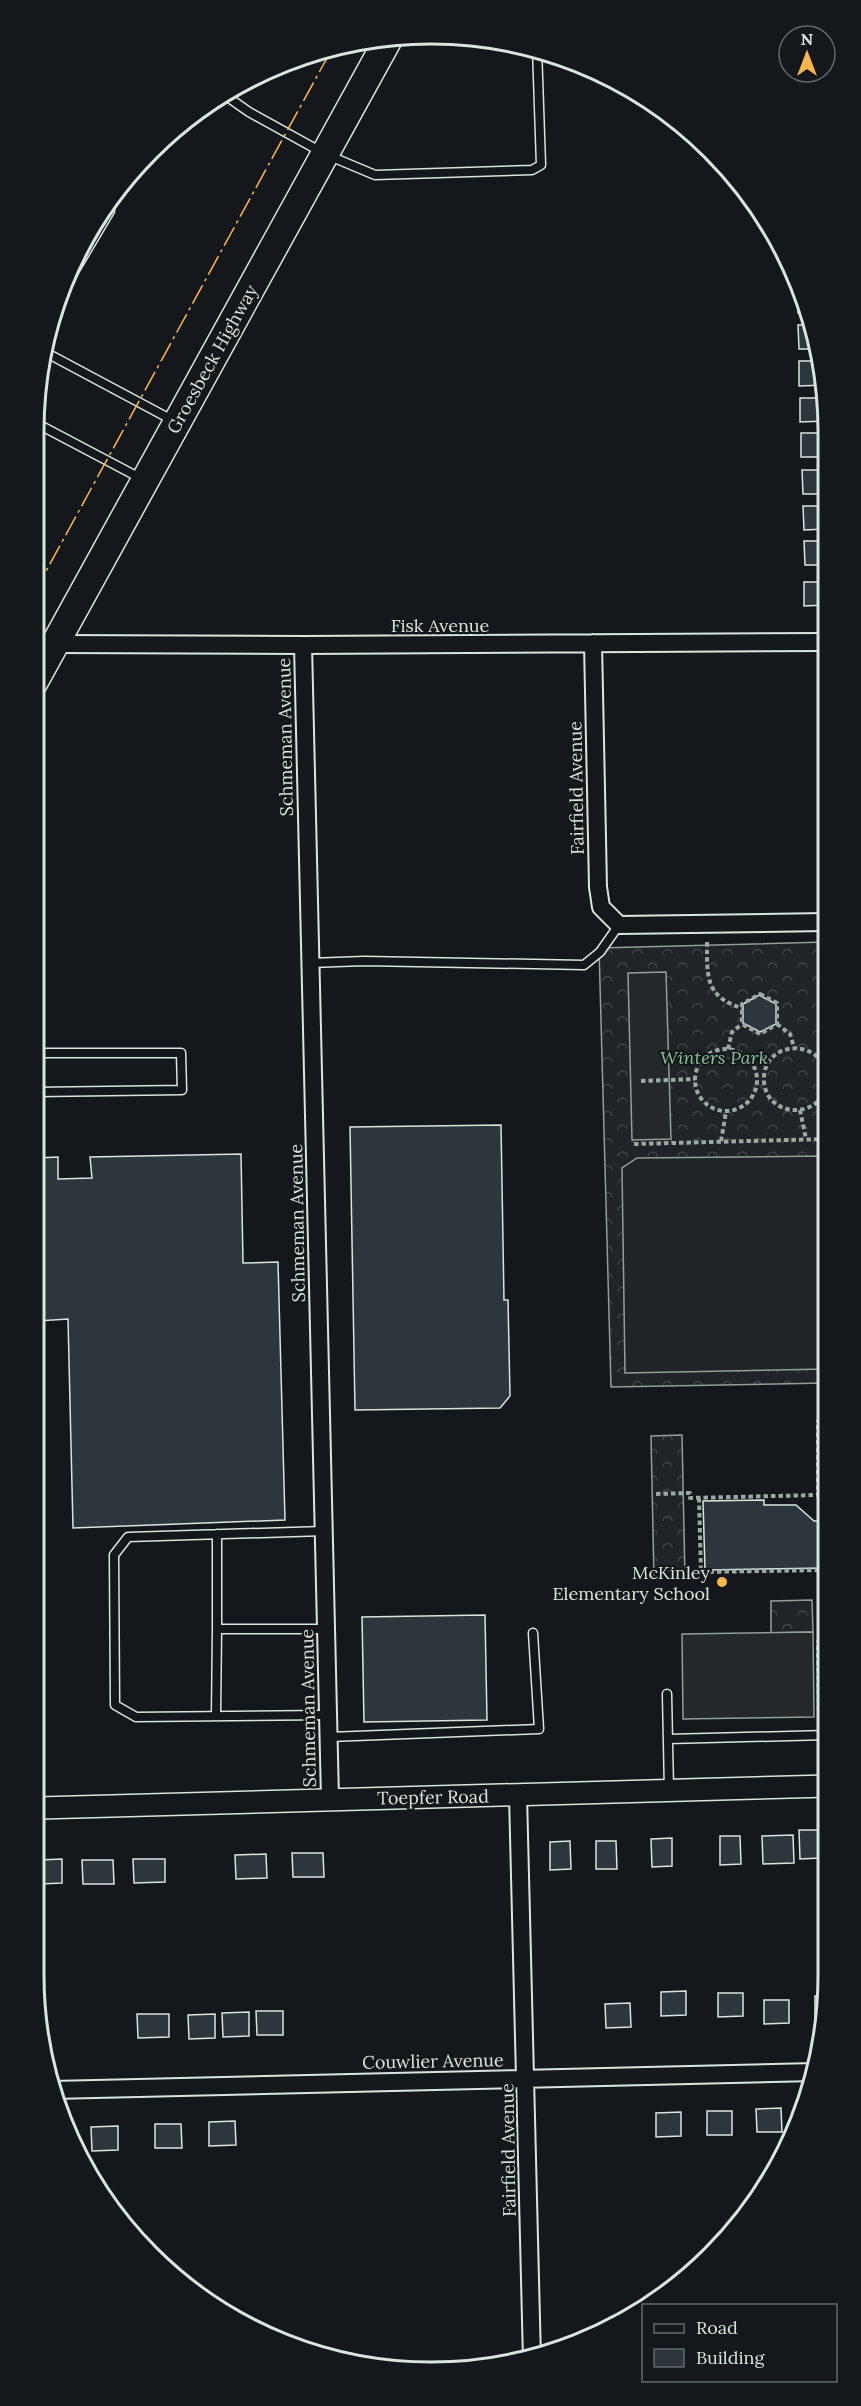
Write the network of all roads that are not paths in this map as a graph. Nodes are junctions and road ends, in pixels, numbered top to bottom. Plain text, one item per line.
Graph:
1 (384, 46) edge
2 (537, 59) edge
3 (231, 99) edge
4 (325, 154) junction
5 (51, 355) edge
6 (177, 422) junction
7 (44, 427) edge
8 (145, 481) junction
9 (818, 642) edge
10 (593, 643) junction
11 (55, 644) junction
12 (303, 645) junction
13 (44, 664) edge
14 (818, 922) edge
15 (619, 925) junction
16 (310, 963) junction
17 (44, 1053) edge
18 (44, 1092) edge
19 (324, 1531) junction
20 (217, 1534) junction
21 (217, 1629) junction
22 (326, 1629) junction
23 (533, 1633) dead end
24 (668, 1694) dead end
25 (328, 1715) junction
26 (216, 1716) junction
27 (818, 1735) edge
28 (329, 1737) junction
29 (668, 1739) junction
30 (818, 1786) edge
31 (669, 1791) junction
32 (518, 1795) junction
33 (330, 1799) junction
34 (44, 1808) edge
35 (805, 2072) edge
36 (525, 2079) junction
37 (61, 2090) edge
38 (532, 2349) edge

1 - 4 main road, Groesbeck Highway
2 - 4 lane
3 - 4 lane
4 - 6 main road, Groesbeck Highway
5 - 6 lane
6 - 8 main road, Groesbeck Highway
7 - 8 lane
8 - 11 main road, Groesbeck Highway
9 - 10 street, Fisk Avenue
10 - 12 street, Fisk Avenue
10 - 15 street, Fairfield Avenue
11 - 12 street, Fisk Avenue
11 - 13 main road, Groesbeck Highway
12 - 16 street, Schmeman Avenue
14 - 15 street
15 - 16 lane
16 - 19 street, Schmeman Avenue
17 - 18 lane
19 - 20 lane
19 - 22 street, Schmeman Avenue
20 - 21 lane
20 - 26 lane
21 - 22 lane
21 - 26 lane
22 - 25 street, Schmeman Avenue
23 - 28 lane
24 - 29 lane
25 - 26 lane
25 - 28 street, Schmeman Avenue
27 - 29 lane
28 - 33 street, Schmeman Avenue
29 - 31 lane
30 - 31 street, Toepfer Road
31 - 32 street, Toepfer Road
32 - 33 street, Toepfer Road
32 - 36 street, Fairfield Avenue
33 - 34 street, Toepfer Road
35 - 36 street, Couwlier Avenue
36 - 37 street, Couwlier Avenue
36 - 38 street, Fairfield Avenue

